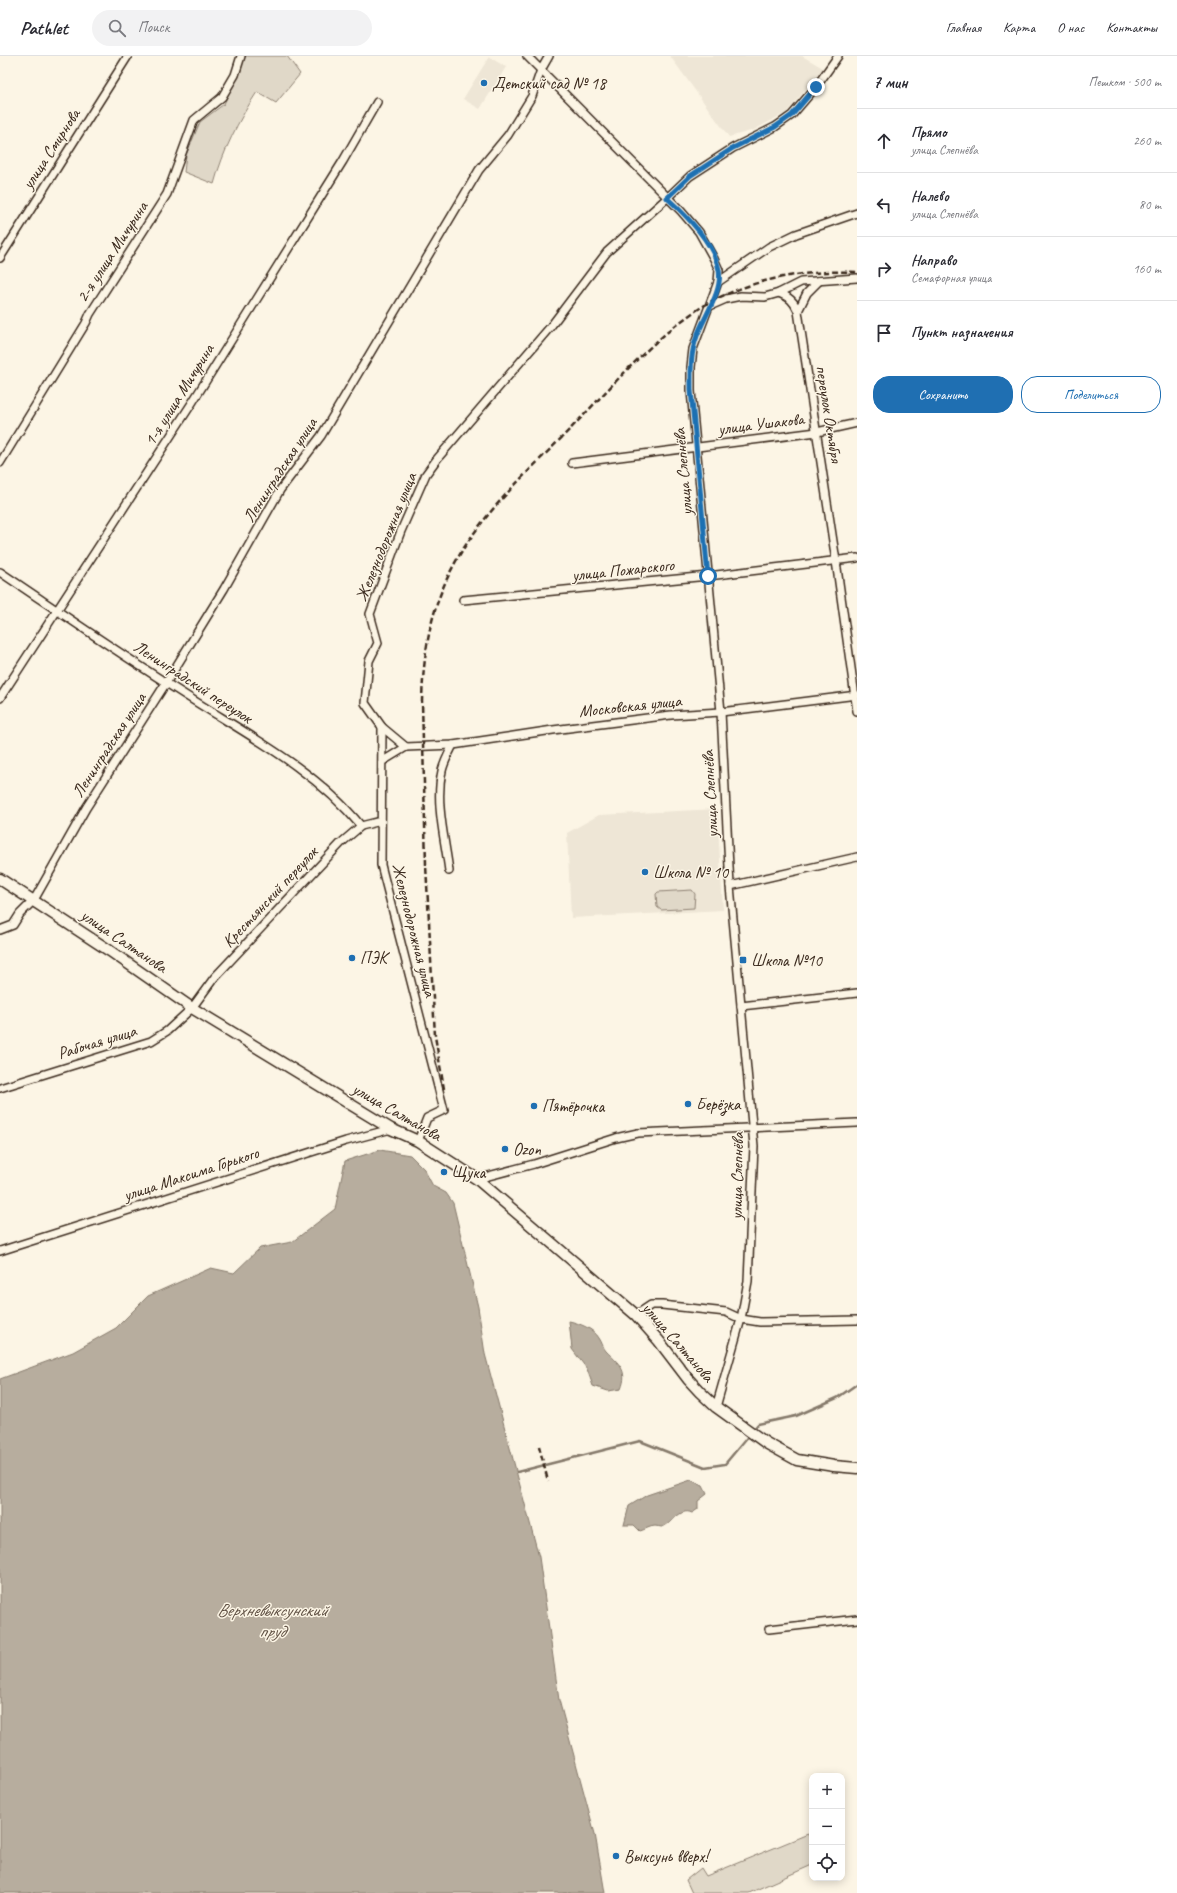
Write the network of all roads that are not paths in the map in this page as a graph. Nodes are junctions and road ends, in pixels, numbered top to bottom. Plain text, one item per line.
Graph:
1 (128, 56) edge
2 (241, 56) edge
3 (528, 56) edge
4 (549, 56) edge
5 (838, 56) edge
6 (541, 70) junction
7 (377, 102) dead end
8 (667, 198) junction
9 (857, 213) edge
10 (0, 258) edge
11 (857, 278) edge
12 (819, 280) junction
13 (718, 282) junction
14 (779, 293) junction
15 (710, 306) junction
16 (798, 311) junction
17 (857, 423) edge
18 (817, 432) junction
19 (696, 447) junction
20 (0, 463) edge
21 (572, 463) dead end
22 (857, 558) edge
23 (836, 561) junction
24 (0, 572) edge
25 (708, 576) junction
26 (463, 600) dead end
27 (58, 611) junction
28 (166, 683) junction
29 (856, 695) edge
30 (0, 698) edge
31 (721, 712) junction
32 (857, 712) edge
33 (382, 727) junction
34 (453, 745) junction
35 (406, 747) junction
36 (383, 761) junction
37 (381, 821) junction
38 (361, 826) junction
39 (857, 857) edge
40 (449, 871) dead end
41 (0, 879) edge
42 (730, 886) junction
43 (34, 900) junction
44 (0, 930) edge
45 (857, 993) edge
46 (741, 1006) junction
47 (192, 1008) junction
48 (0, 1088) edge
49 (857, 1123) edge
50 (754, 1128) junction
51 (391, 1129) junction
52 (418, 1141) junction
53 (477, 1180) junction
54 (0, 1251) edge
55 (636, 1315) junction
56 (741, 1319) junction
57 (857, 1320) edge
58 (716, 1407) junction
59 (857, 1468) edge
60 (857, 1618) edge
61 (769, 1629) dead end

1 - 10 street, улица Смирнова
2 - 20 street, 2-я улица Мичурина
3 - 6 street, улица Слепнёва
4 - 6 street, Ленинградская улица
5 - 8 street, Железнодорожная улица
6 - 8 street, улица Слепнёва
6 - 28 street, Ленинградская улица
7 - 27 street, 1-я улица Мичурина
8 - 13 street, улица Слепнёва
8 - 33 street, Железнодорожная улица
9 - 13 street
11 - 12 street
12 - 14 street
12 - 16 street
13 - 15 street, улица Слепнёва
14 - 15 street
14 - 16 street, переулок Октября
15 - 19 street, улица Слепнёва
16 - 18 street, переулок Октября
17 - 18 street, улица Ушакова
18 - 19 street, улица Ушакова
18 - 23 street, переулок Октября
19 - 21 street, улица Ушакова
19 - 25 street, улица Слепнёва
22 - 23 street, улица Пожарского
23 - 25 street, улица Пожарского
23 - 29 street, переулок Октября
24 - 27 street, Ленинградский переулок
25 - 26 street, улица Пожарского
25 - 31 street, улица Слепнёва
27 - 28 street, Ленинградский переулок
27 - 30 street, 1-я улица Мичурина
28 - 38 street, Ленинградский переулок
28 - 43 street, Ленинградская улица
29 - 31 street, Московская улица
29 - 32 street, переулок Октября
31 - 34 street, Московская улица
31 - 42 street, улица Слепнёва
33 - 35 street
33 - 36 street, Железнодорожная улица
34 - 35 street, Московская улица
34 - 40 street
35 - 36 street
36 - 37 street, Железнодорожная улица
37 - 38 street, Крестьянский переулок
37 - 52 street, Железнодорожная улица
38 - 47 street, Крестьянский переулок
39 - 42 street
41 - 43 main road, улица Салтанова
42 - 46 street, улица Слепнёва
43 - 44 street, Ленинградская улица
43 - 47 main road, улица Салтанова
45 - 46 street
46 - 50 street, улица Слепнёва
47 - 48 street, Рабочая улица
47 - 51 main road, улица Салтанова
49 - 50 street
50 - 53 street
50 - 56 street, улица Слепнёва
51 - 52 main road, улица Салтанова
51 - 54 street, улица Максима Горького
52 - 53 main road, улица Салтанова
53 - 55 main road, улица Салтанова
55 - 56 street
55 - 58 main road, улица Салтанова
56 - 57 street
56 - 58 street, улица Слепнёва
58 - 59 main road, улица Салтанова
60 - 61 street

